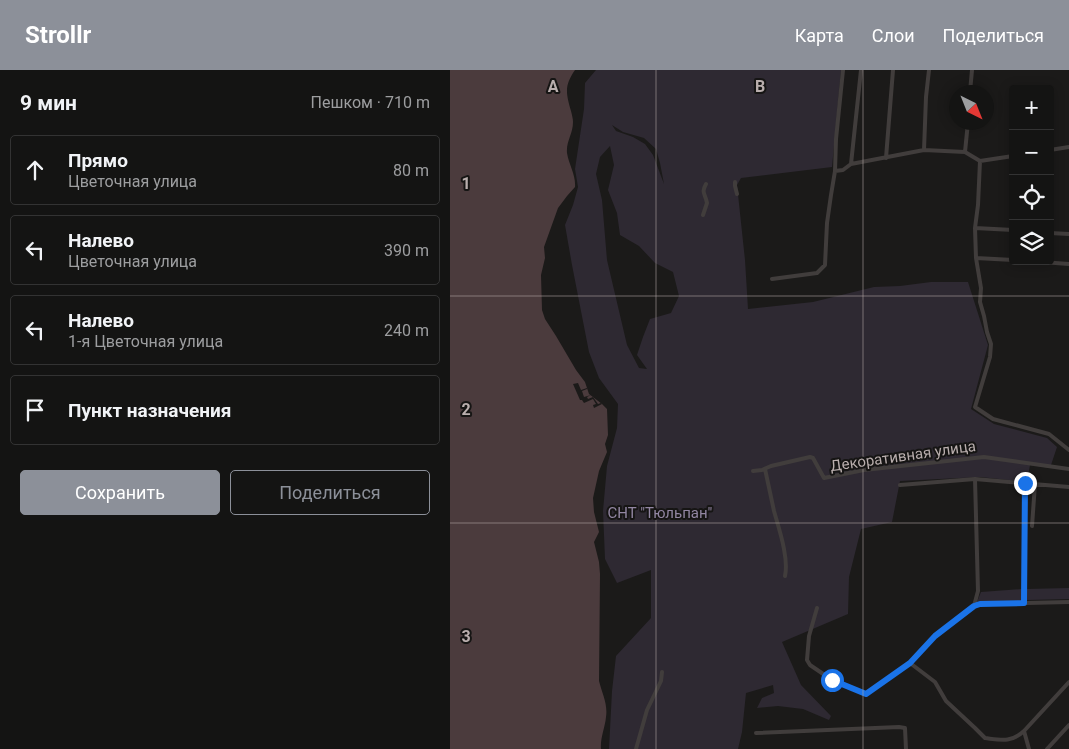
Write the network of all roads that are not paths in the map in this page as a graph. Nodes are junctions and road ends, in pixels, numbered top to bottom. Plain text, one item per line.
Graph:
1 (843, 70) edge
2 (861, 70) edge
3 (893, 70) edge
4 (929, 70) edge
5 (972, 70) edge
6 (971, 85) edge
7 (967, 130) edge
8 (1069, 147) edge
9 (1054, 149) edge
10 (924, 150) junction
11 (965, 152) junction
12 (1009, 157) edge
13 (886, 158) junction
14 (980, 161) junction
15 (851, 164) junction
16 (835, 171) junction
17 (735, 182) dead end
18 (706, 184) dead end
19 (737, 194) dead end
20 (703, 215) dead end
21 (975, 228) junction
22 (1009, 230) edge
23 (1054, 233) edge
24 (1069, 234) edge
25 (976, 258) junction
26 (1009, 260) edge
27 (1054, 263) edge
28 (1069, 264) edge
29 (772, 280) dead end
30 (1069, 450) edge
31 (1069, 468) edge
32 (765, 469) junction
33 (753, 470) dead end
34 (975, 479) junction
35 (1025, 483) junction
36 (1035, 484) junction
37 (900, 485) dead end
38 (1069, 487) edge
39 (1032, 526) dead end
40 (785, 576) dead end
41 (1069, 602) edge
42 (1024, 603) junction
43 (974, 606) junction
44 (817, 608) dead end
45 (910, 663) junction
46 (662, 672) dead end
47 (1069, 682) edge
48 (1069, 725) edge
49 (1024, 731) junction
50 (756, 733) dead end
51 (636, 749) edge
52 (906, 749) edge
53 (1029, 749) edge
54 (1046, 749) edge

1 - 16 street
2 - 15 street
3 - 13 street
4 - 10 street
5 - 6 street
7 - 11 street
8 - 9 street
10 - 11 street
10 - 13 street
11 - 14 street
12 - 14 street
13 - 15 street
14 - 21 street
15 - 16 street
16 - 29 street
17 - 19 street
18 - 20 street
21 - 22 street
21 - 25 street
23 - 24 street
25 - 26 street
25 - 30 street
27 - 28 street
31 - 32 street, Декоративная улица
32 - 33 street, Декоративная улица
32 - 40 street
34 - 35 street
34 - 37 street
34 - 43 street
35 - 36 street
35 - 42 street
36 - 38 street
36 - 39 street
41 - 42 street
42 - 43 street
43 - 45 street
44 - 45 street
45 - 49 street
46 - 51 street
47 - 49 street
48 - 54 street
49 - 53 street
50 - 52 street

